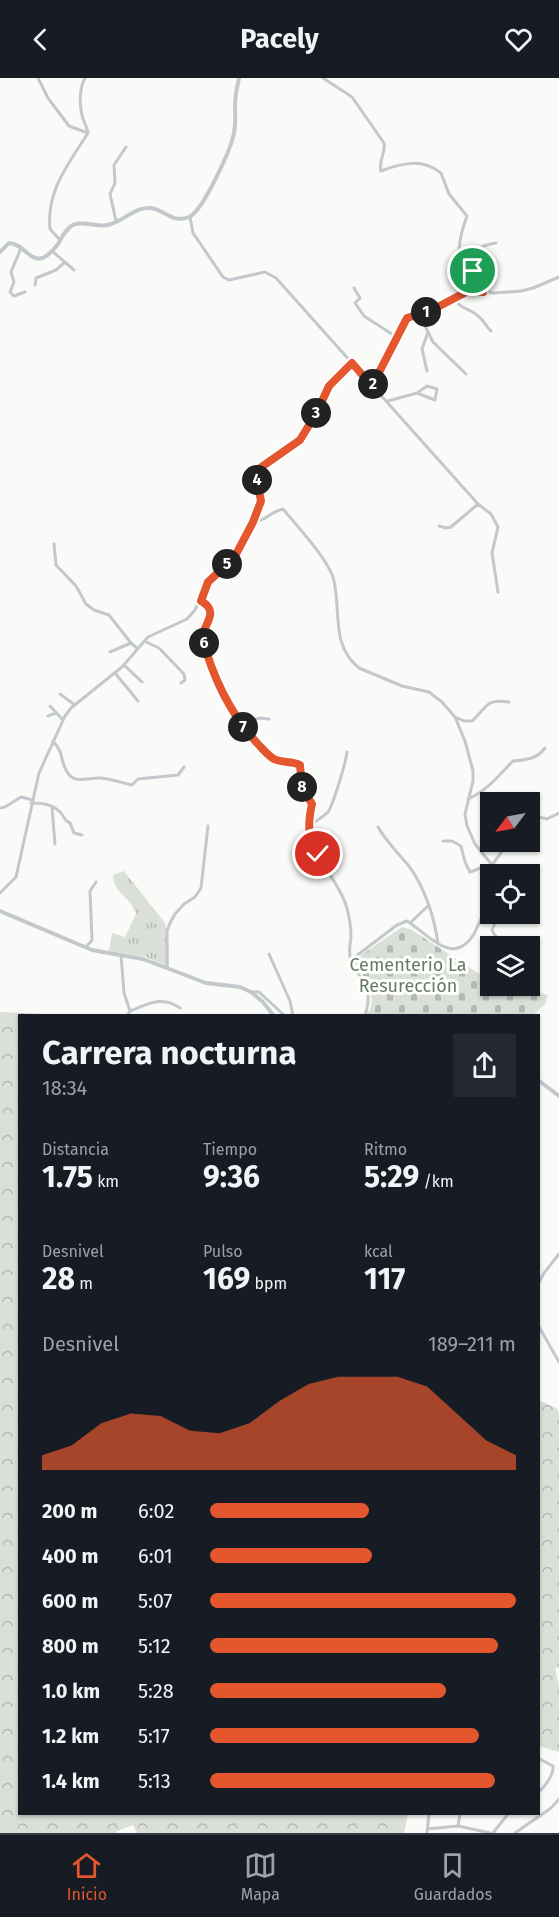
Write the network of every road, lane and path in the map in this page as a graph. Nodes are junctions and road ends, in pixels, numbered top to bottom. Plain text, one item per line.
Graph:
1 (38, 78) edge
2 (85, 78) edge
3 (239, 78) edge
4 (323, 78) edge
5 (88, 133) junction
6 (126, 147) dead end
7 (190, 217) junction
8 (116, 221) junction
9 (60, 240) junction
10 (496, 243) dead end
11 (21, 247) junction
12 (52, 251) junction
13 (0, 252) edge
14 (64, 263) junction
15 (74, 270) dead end
16 (466, 276) junction
17 (559, 277) edge
18 (35, 285) dead end
19 (354, 288) dead end
20 (25, 292) dead end
21 (483, 292) junction
22 (454, 299) junction
23 (419, 314) junction
24 (491, 331) dead end
25 (428, 332) junction
26 (398, 338) junction
27 (352, 363) junction
28 (427, 371) dead end
29 (466, 374) dead end
30 (372, 386) junction
31 (417, 393) junction
32 (387, 401) junction
33 (478, 504) junction
34 (253, 522) junction
35 (439, 526) dead end
36 (54, 544) dead end
37 (498, 592) dead end
38 (201, 601) junction
39 (144, 641) junction
40 (130, 643) junction
41 (137, 648) junction
42 (110, 652) dead end
43 (124, 664) junction
44 (115, 673) junction
45 (142, 682) dead end
46 (181, 683) dead end
47 (60, 694) dead end
48 (138, 701) dead end
49 (509, 702) dead end
50 (75, 705) junction
51 (50, 706) dead end
52 (56, 713) junction
53 (48, 716) dead end
54 (455, 717) junction
55 (269, 719) dead end
56 (63, 720) junction
57 (241, 726) junction
58 (52, 741) junction
59 (545, 748) dead end
60 (347, 752) dead end
61 (184, 766) dead end
62 (468, 799) junction
63 (32, 801) junction
64 (52, 807) junction
65 (0, 808) edge
66 (559, 813) edge
67 (540, 817) edge
68 (208, 826) dead end
69 (309, 826) junction
70 (378, 827) dead end
71 (82, 835) dead end
72 (443, 841) dead end
73 (55, 844) dead end
74 (491, 864) edge
75 (480, 868) edge
76 (96, 882) dead end
77 (0, 893) edge
78 (429, 905) junction
79 (0, 911) edge
80 (480, 922) edge
81 (410, 923) junction
82 (438, 944) junction
83 (86, 947) junction
84 (269, 954) dead end
85 (121, 955) junction
86 (351, 960) junction
87 (167, 967) junction
88 (251, 992) junction
89 (180, 1008) dead end
90 (130, 1011) junction
91 (129, 1014) edge
92 (272, 1014) edge
93 (283, 1014) edge
94 (293, 1014) edge
95 (366, 1014) edge
96 (540, 1082) edge
97 (559, 1096) edge
98 (559, 1254) edge
99 (540, 1280) edge
100 (540, 1328) edge
101 (559, 1362) edge
102 (540, 1759) edge
103 (540, 1791) edge
104 (559, 1799) edge
105 (429, 1815) edge
106 (460, 1815) edge
107 (507, 1815) edge
108 (458, 1827) junction
109 (427, 1831) edge
110 (492, 1833) edge
111 (516, 1833) edge

1 - 5 street
2 - 5 street
3 - 7 street
4 - 16 street
5 - 9 street
6 - 8 street
7 - 8 street
7 - 27 street
8 - 9 street
9 - 12 street
10 - 16 street
11 - 12 street
11 - 13 street
11 - 20 street
12 - 14 street
14 - 15 street
14 - 18 street
16 - 21 street
17 - 21 street
19 - 26 street
21 - 22 street
22 - 23 street
22 - 24 street
23 - 25 street
23 - 26 street
25 - 28 street
25 - 29 street
26 - 30 street
27 - 30 street
27 - 34 street
30 - 32 street
31 - 31 street
31 - 32 street
32 - 33 street
33 - 35 street
33 - 37 street
34 - 38 street
34 - 54 street
36 - 40 street
38 - 39 street
38 - 57 street
39 - 41 street
39 - 46 street
40 - 41 street
40 - 42 street
41 - 43 street
43 - 44 street
43 - 45 street
44 - 48 street
44 - 50 street
47 - 50 street
49 - 54 street
50 - 56 street
51 - 52 street
52 - 53 street
52 - 56 street
54 - 62 street
55 - 57 street
56 - 58 street
57 - 69 street
58 - 61 street
58 - 63 street
59 - 62 street
60 - 69 street
62 - 74 street
63 - 64 street
63 - 65 street
63 - 77 street
64 - 71 street
64 - 73 street
66 - 67 street
68 - 87 street
69 - 86 street
70 - 78 street
72 - 75 street
76 - 83 street
78 - 81 street
78 - 82 street
79 - 83 street
80 - 82 street
81 - 82 street
81 - 86 street
83 - 85 street
84 - 94 street
85 - 87 street
85 - 90 street
86 - 95 street
87 - 88 street
88 - 92 street
88 - 93 street
89 - 90 street
90 - 91 street
96 - 97 street
98 - 99 street
100 - 101 street
102 - 103 street
104 - 111 street
105 - 109 street
106 - 108 street
107 - 110 street
108 - 109 street
108 - 110 street

